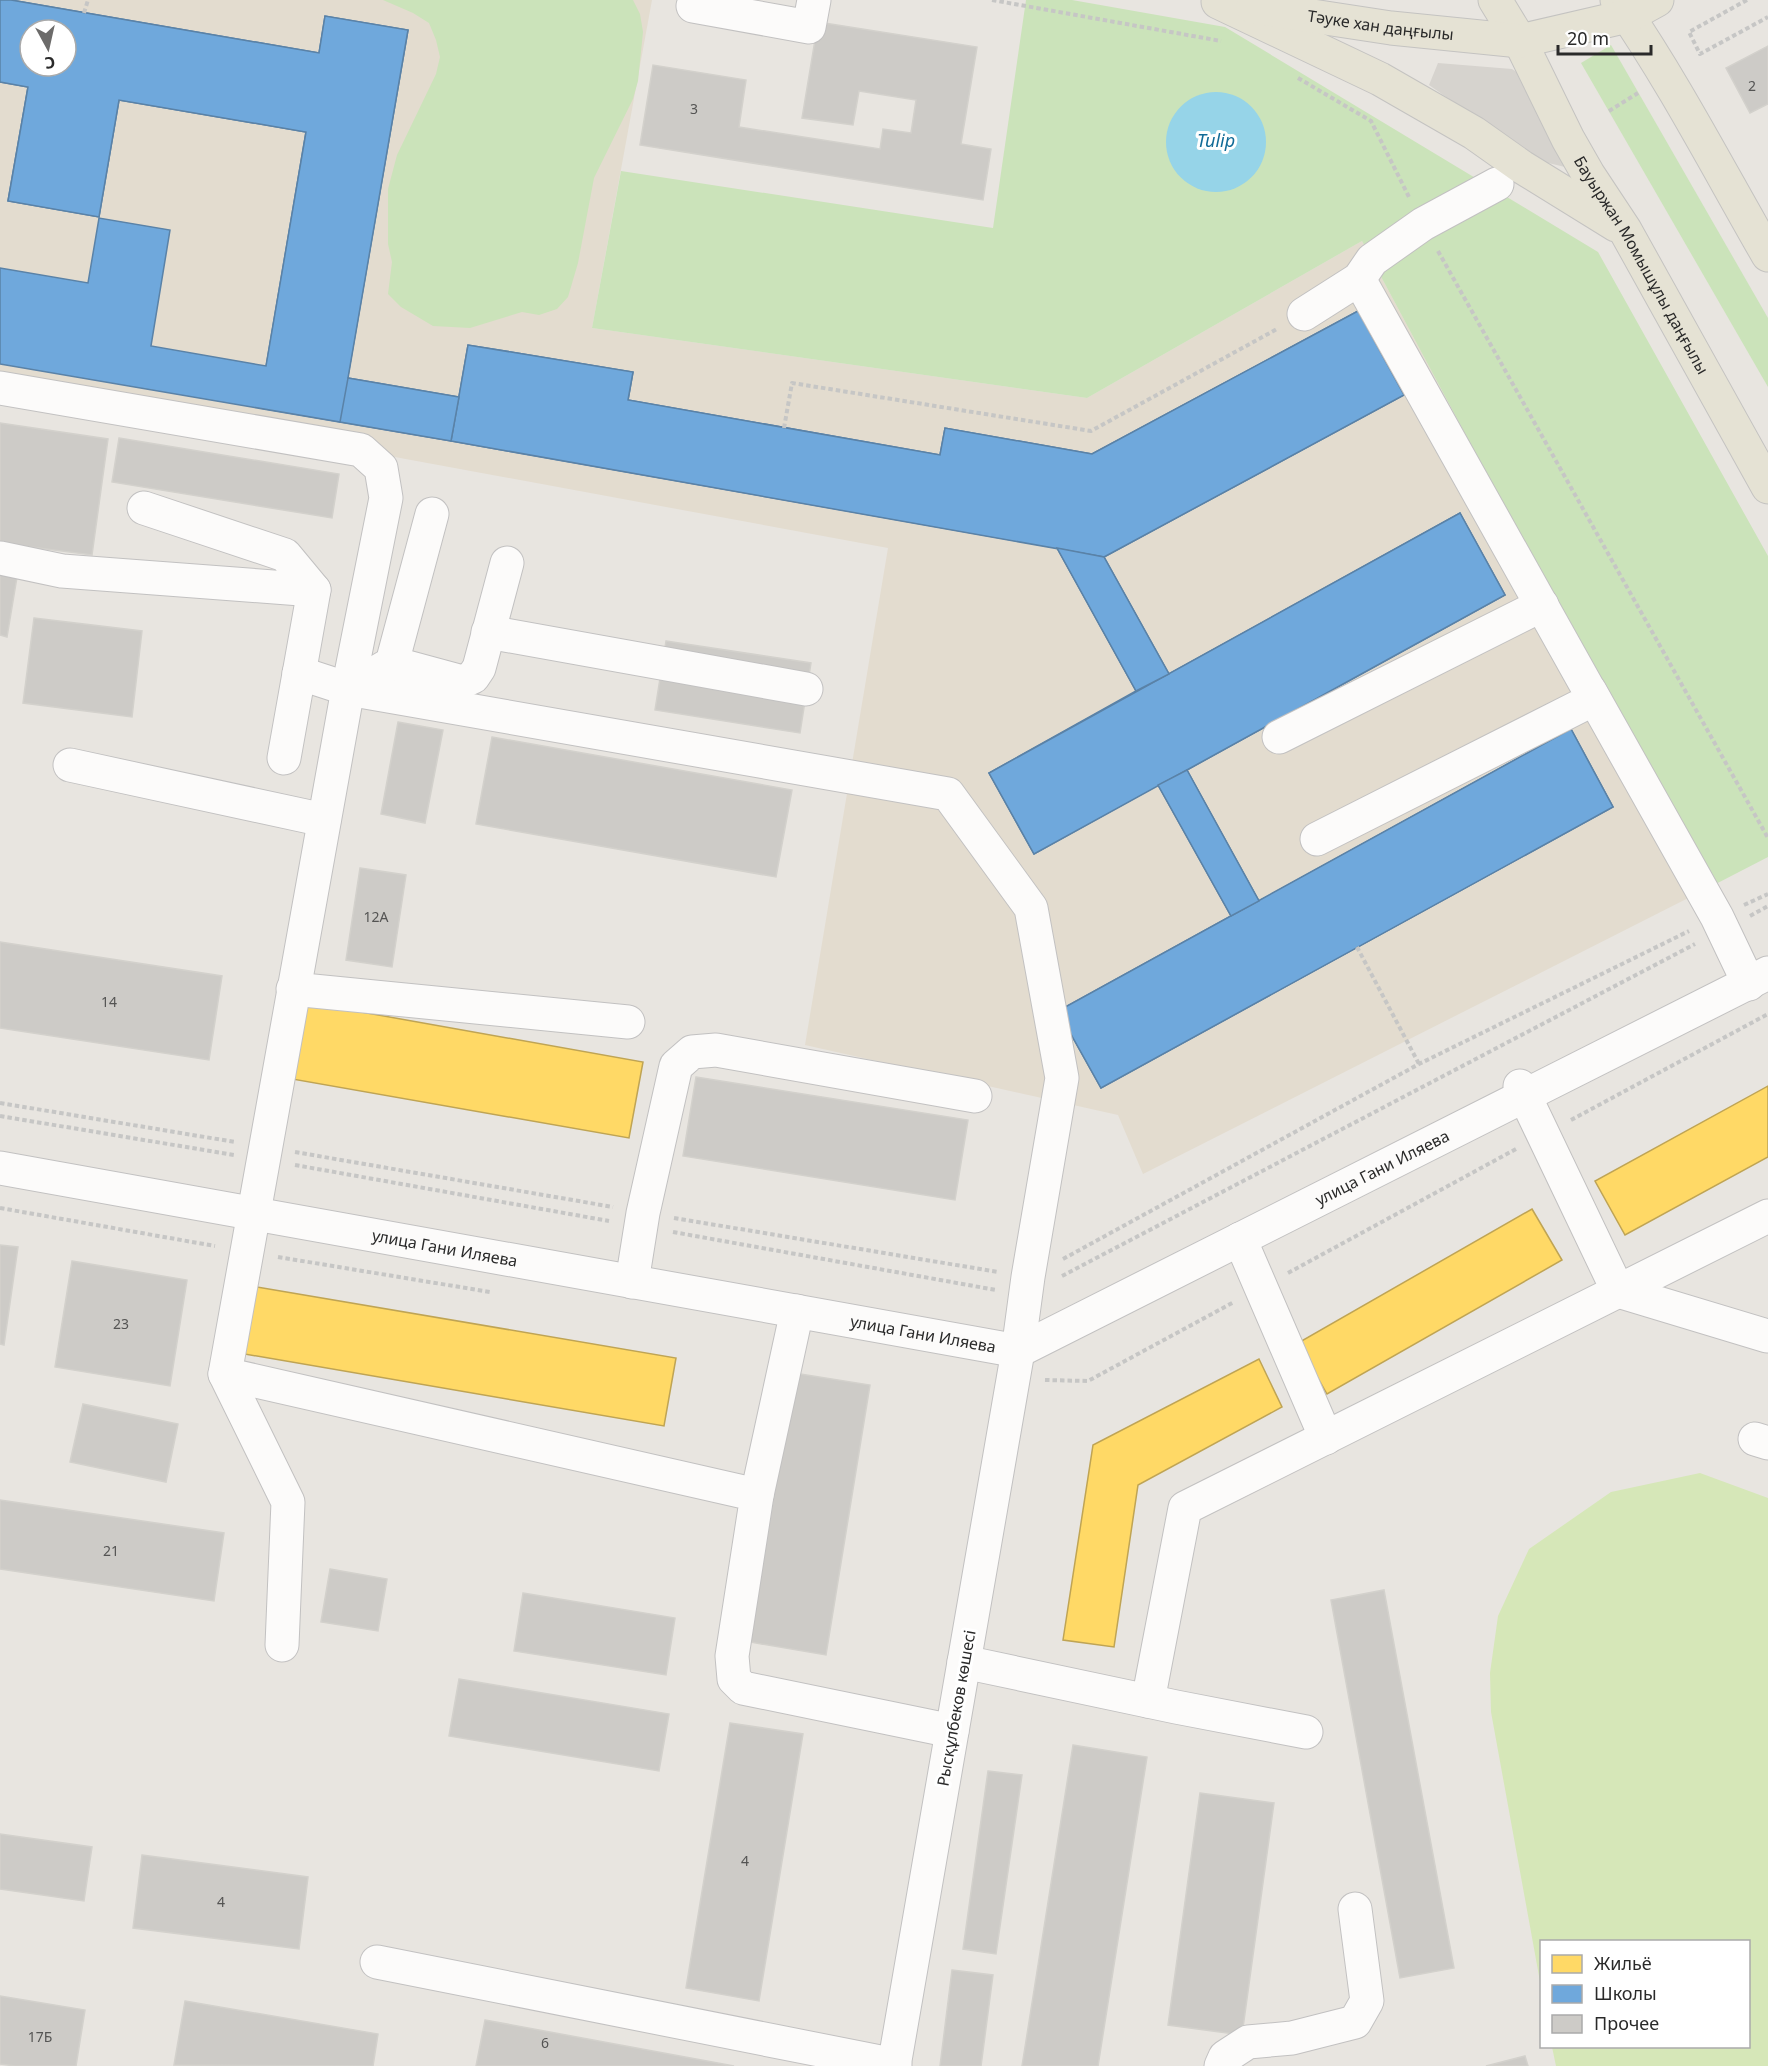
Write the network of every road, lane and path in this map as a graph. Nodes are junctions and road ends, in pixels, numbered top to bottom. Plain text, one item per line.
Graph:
1 (88, 0) edge
2 (814, 0) edge
3 (992, 0) edge
4 (1495, 0) edge
5 (1658, 0) edge
6 (1748, 0) edge
7 (1213, 1) edge
8 (693, 6) dead end
9 (84, 13) dead end
10 (1628, 16) edge
11 (1768, 17) edge
12 (1520, 40) junction
13 (1229, 43) dead end
14 (1291, 74) dead end
15 (1638, 92) dead end
16 (1609, 111) dead end
17 (1497, 184) dead end
18 (1423, 224) junction
19 (1625, 230) junction
20 (1768, 255) edge
21 (1359, 279) junction
22 (1304, 314) joint
23 (0, 388) edge
24 (784, 428) dead end
25 (1768, 487) edge
26 (144, 508) dead end
27 (432, 514) dead end
28 (0, 558) edge
29 (507, 563) dead end
30 (314, 590) junction
31 (1542, 606) junction
32 (488, 632) junction
33 (392, 663) junction
34 (299, 673) junction
35 (348, 689) junction
36 (807, 689) dead end
37 (1590, 691) junction
38 (1279, 737) dead end
39 (284, 758) dead end
40 (70, 765) dead end
41 (324, 820) junction
42 (1768, 838) edge
43 (1317, 839) dead end
44 (1768, 894) edge
45 (1768, 906) edge
46 (1720, 923) junction
47 (1357, 948) dead end
48 (1759, 978) edge
49 (293, 989) junction
50 (1768, 1014) edge
51 (628, 1022) dead end
52 (1419, 1064) junction
53 (1522, 1092) junction
54 (975, 1096) dead end
55 (0, 1103) edge
56 (0, 1116) edge
57 (1543, 1135) junction
58 (263, 1153) junction
59 (0, 1168) edge
60 (253, 1212) junction
61 (1768, 1216) edge
62 (642, 1220) junction
63 (1240, 1239) junction
64 (632, 1282) junction
65 (1027, 1286) junction
66 (1261, 1287) junction
67 (1618, 1292) junction
68 (797, 1311) junction
69 (1767, 1336) edge
70 (1018, 1351) junction
71 (225, 1374) junction
72 (1088, 1381) dead end
73 (1326, 1438) junction
74 (757, 1495) junction
75 (282, 1645) dead end
76 (964, 1662) junction
77 (1148, 1701) junction
78 (952, 1731) junction
79 (1306, 1732) dead end
80 (1355, 1909) dead end
81 (376, 1962) dead end
82 (894, 2066) edge
83 (1221, 2066) edge

1 - 9 path
2 - 8 street
3 - 13 path
4 - 12 main road, Бауыржан Момышұлы даңғылы
5 - 10 main road, Тәуке хан даңғылы
6 - 11 path
7 - 12 main road, Тәуке хан даңғылы
7 - 19 main road
10 - 12 main road, Тәуке хан даңғылы
10 - 20 main road
12 - 19 main road, Бауыржан Момышұлы даңғылы
14 - 18 path
15 - 16 path
17 - 18 street
18 - 21 street
18 - 42 path
19 - 25 main road, Бауыржан Момышұлы даңғылы
21 - 22 street
21 - 31 street
22 - 24 path
23 - 35 street
26 - 30 street
27 - 33 street
28 - 30 street
29 - 32 street
30 - 34 street
31 - 37 street
31 - 38 street
32 - 33 street
32 - 36 street
33 - 35 street
34 - 35 street, Рысқұлбеков көшесі
34 - 39 street
35 - 41 street
35 - 65 street, Рысқұлбеков көшесі
37 - 43 street
37 - 46 street
40 - 41 street
41 - 49 street
44 - 46 path
45 - 46 path
46 - 48 street
46 - 52 path
46 - 65 path
47 - 52 path
48 - 53 street, улица Гани Иляева
49 - 51 street
49 - 58 street
50 - 57 path
52 - 65 path
53 - 57 street
53 - 63 street, улица Гани Иляева
54 - 62 street
55 - 58 path
56 - 58 path
57 - 66 path
57 - 67 street
58 - 60 street
58 - 62 path
58 - 62 path
59 - 60 street, улица Гани Иляева
60 - 64 street, улица Гани Иляева
60 - 71 street
61 - 67 street
62 - 64 street
62 - 65 path
62 - 65 path
63 - 66 street
63 - 70 street, улица Гани Иляева
64 - 68 street, улица Гани Иляева
65 - 70 street, Рысқұлбеков көшесі
66 - 72 path
66 - 73 street
67 - 69 street
67 - 73 street
68 - 70 street, улица Гани Иляева
68 - 74 street
70 - 76 street, Рысқұлбеков көшесі
71 - 74 street
71 - 75 street
73 - 77 street
74 - 78 street
76 - 77 street
76 - 78 street, Рысқұлбеков көшесі
77 - 79 street
78 - 82 street, Рысқұлбеков көшесі
80 - 83 street
81 - 82 street

